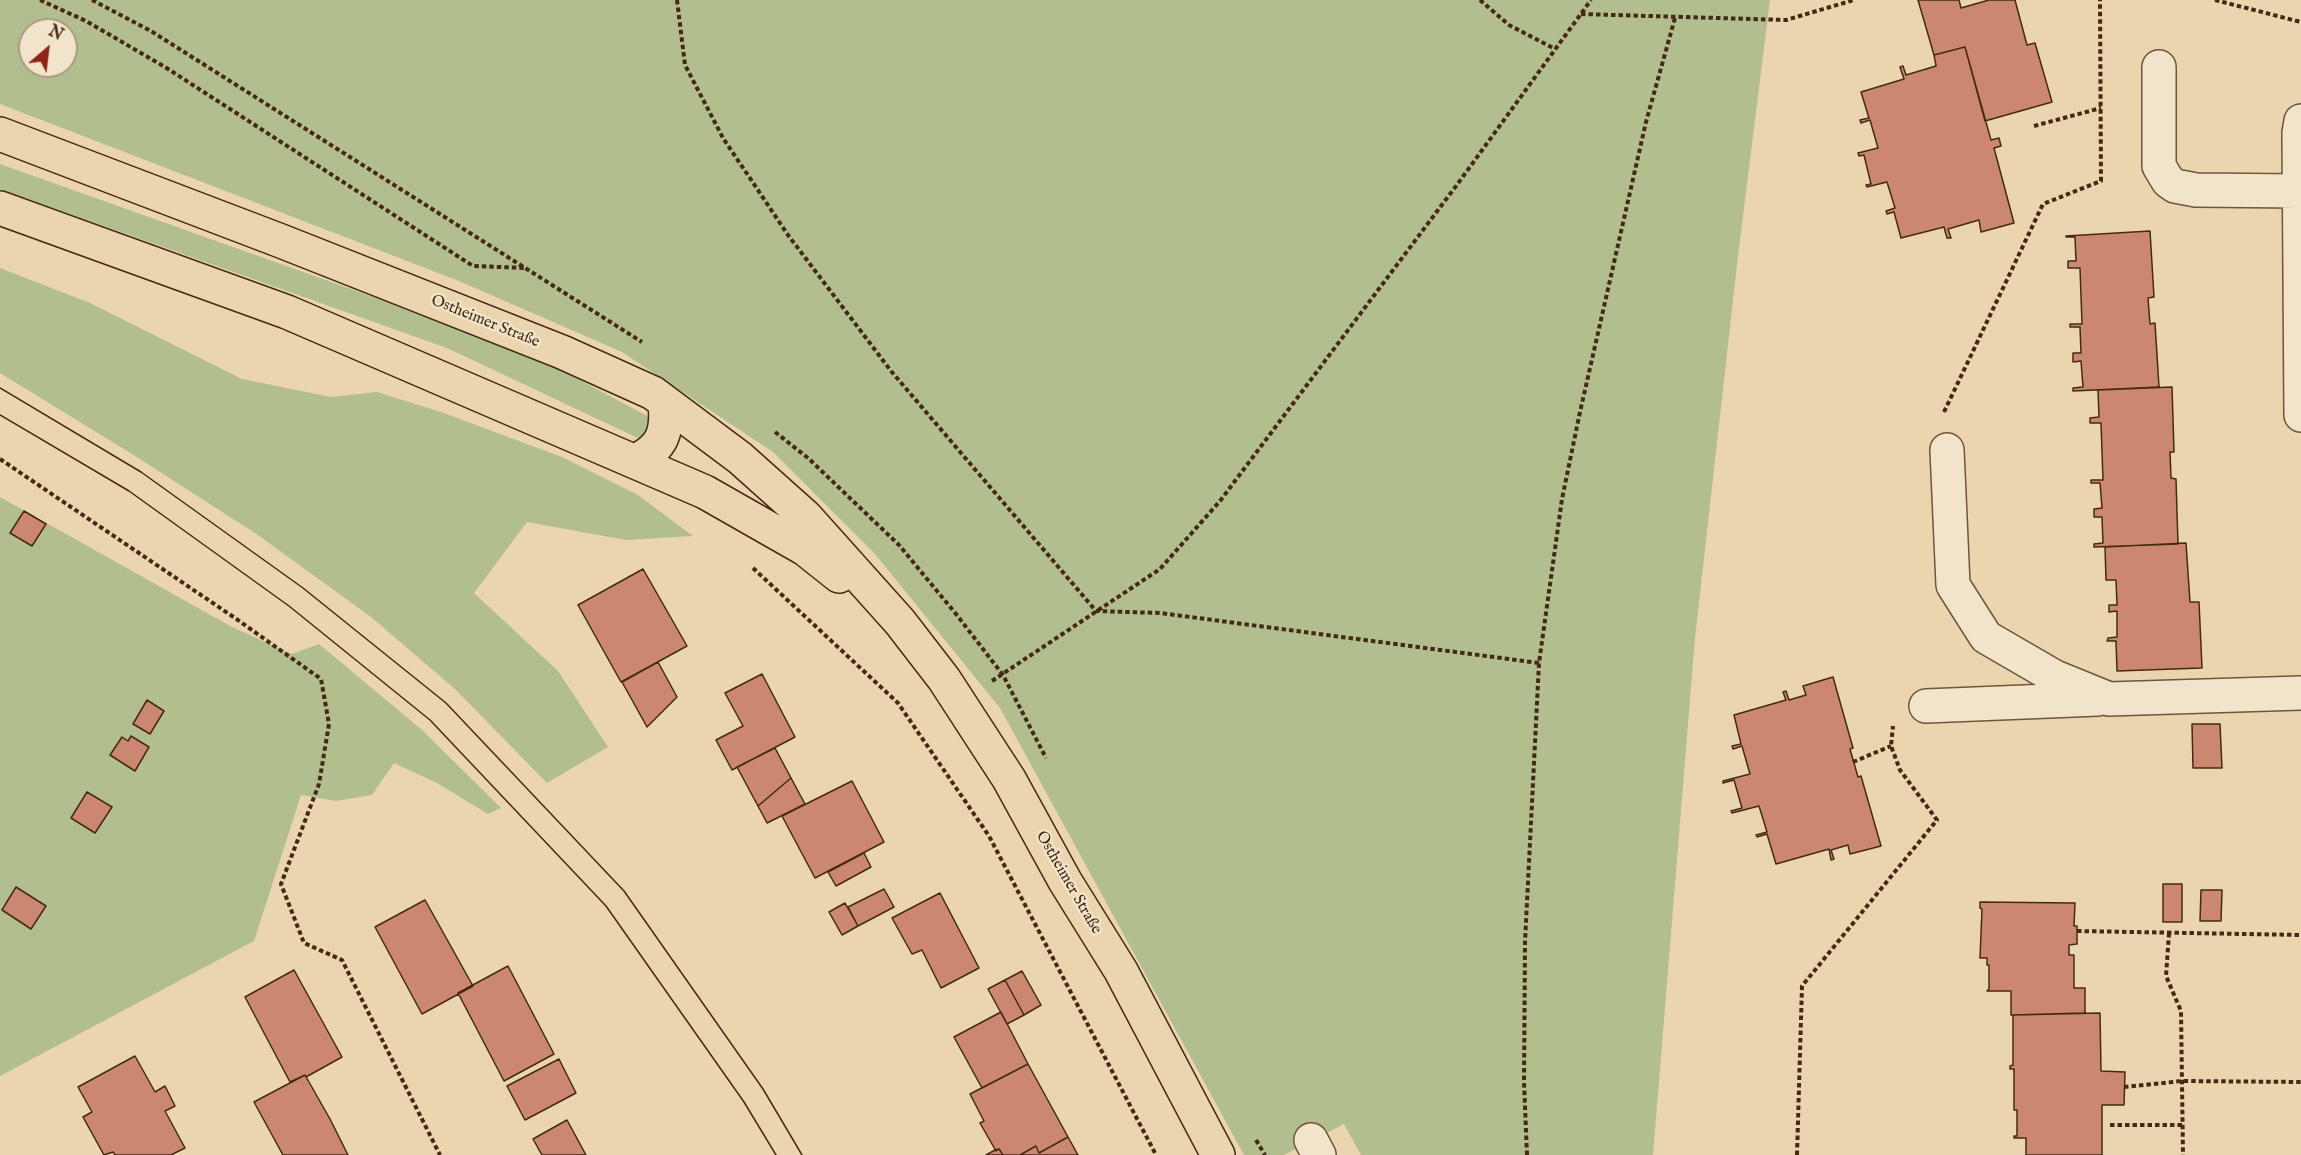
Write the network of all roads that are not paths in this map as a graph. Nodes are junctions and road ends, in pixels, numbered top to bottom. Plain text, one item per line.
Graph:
1 (2159, 67) dead end
2 (2301, 121) edge
3 (0, 134) edge
4 (2299, 191) junction
5 (0, 208) edge
6 (666, 402) junction
7 (2301, 416) edge
8 (1947, 450) road end
9 (635, 461) junction
10 (900, 622) junction
11 (2301, 693) edge
12 (2109, 699) junction
13 (1926, 706) dead end
14 (1218, 1155) edge

1 - 4 street
2 - 4 street
3 - 6 main road, Ostheimer Straße
4 - 7 street
5 - 9 main road, Ostheimer Straße
6 - 9 main road
6 - 10 main road, Ostheimer Straße
8 - 12 street
9 - 10 main road, Ostheimer Straße
10 - 14 main road, Ostheimer Straße
11 - 12 street
12 - 13 street

